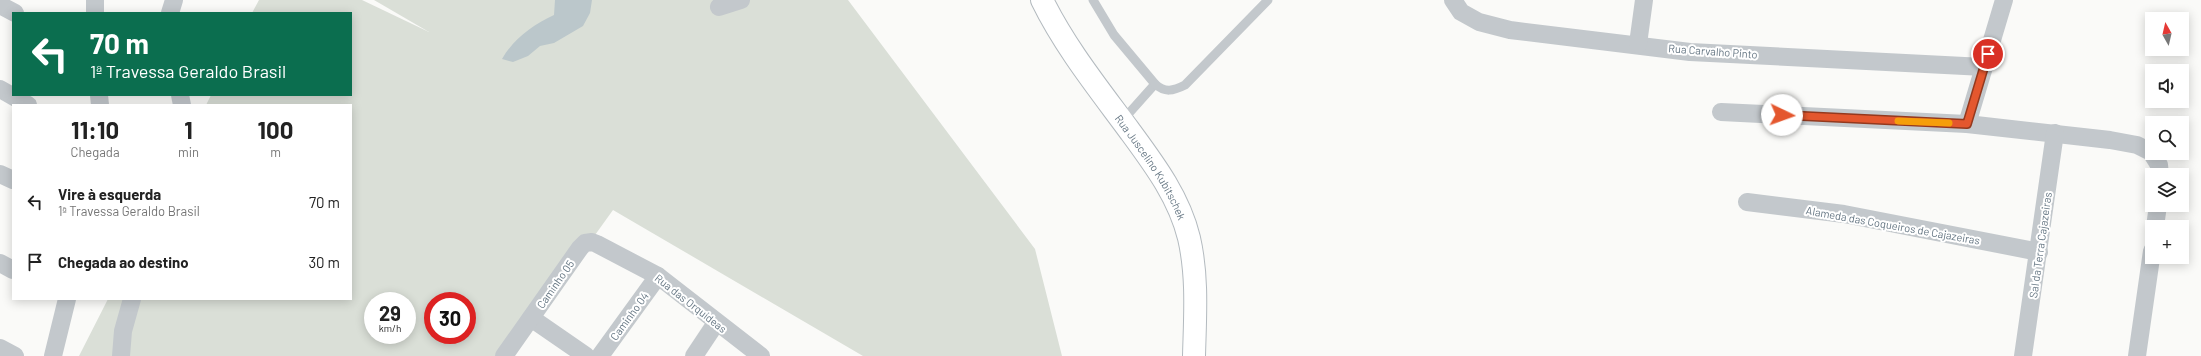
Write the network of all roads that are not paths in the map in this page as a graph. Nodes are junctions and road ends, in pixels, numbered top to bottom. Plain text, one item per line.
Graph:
1 (94, 0) edge
2 (174, 0) edge
3 (740, 0) edge
4 (1042, 0) edge
5 (1093, 0) edge
6 (1268, 0) edge
7 (1453, 0) edge
8 (1644, 0) edge
9 (2004, 0) edge
10 (0, 5) edge
11 (719, 7) dead end
12 (13, 12) edge
13 (95, 12) edge
14 (170, 12) edge
15 (1638, 44) junction
16 (1984, 67) junction
17 (1155, 84) junction
18 (0, 89) edge
19 (12, 96) edge
20 (12, 96) edge
21 (26, 104) edge
22 (1721, 112) dead end
23 (1122, 121) junction
24 (1967, 124) junction
25 (2055, 133) junction
26 (2159, 168) edge
27 (0, 174) edge
28 (12, 180) edge
29 (1747, 202) dead end
30 (2039, 252) junction
31 (620, 254) joint
32 (0, 263) edge
33 (2150, 264) edge
34 (12, 269) edge
35 (658, 276) junction
36 (67, 300) edge
37 (132, 300) edge
38 (531, 318) junction
39 (716, 323) junction
40 (0, 348) edge
41 (15, 356) edge
42 (53, 356) edge
43 (121, 356) edge
44 (504, 356) edge
45 (586, 356) edge
46 (600, 356) edge
47 (694, 356) edge
48 (761, 356) edge
49 (1194, 356) edge
50 (2023, 356) edge
51 (2137, 356) edge

1 - 13 street
2 - 14 street
3 - 11 street
4 - 23 main road, Rua Juscelino Kubitschek
5 - 17 lane
6 - 17 lane
7 - 15 street, Rua Carvalho Pinto
8 - 15 street
9 - 16 street
10 - 12 street
15 - 16 street, Rua Carvalho Pinto
16 - 24 street
17 - 23 lane
18 - 19 street
20 - 21 street
22 - 24 street
23 - 49 main road, Rua Juscelino Kubitschek
24 - 25 street
25 - 26 street
25 - 30 street, Sal da Terra Cajazeiras
27 - 28 street
29 - 30 street, Alameda das Coqueiros de Cajazeiras
30 - 50 street, Sal da Terra Cajazeiras
31 - 35 street, Rua das Orquídeas
31 - 38 street, Caminho 05
32 - 34 street
33 - 51 street
35 - 39 street, Rua das Orquídeas
35 - 46 street, Caminho 04
36 - 42 street
37 - 43 street
38 - 44 street, Caminho 05
38 - 45 street
39 - 47 street
39 - 48 street, Rua das Orquídeas
40 - 41 street

